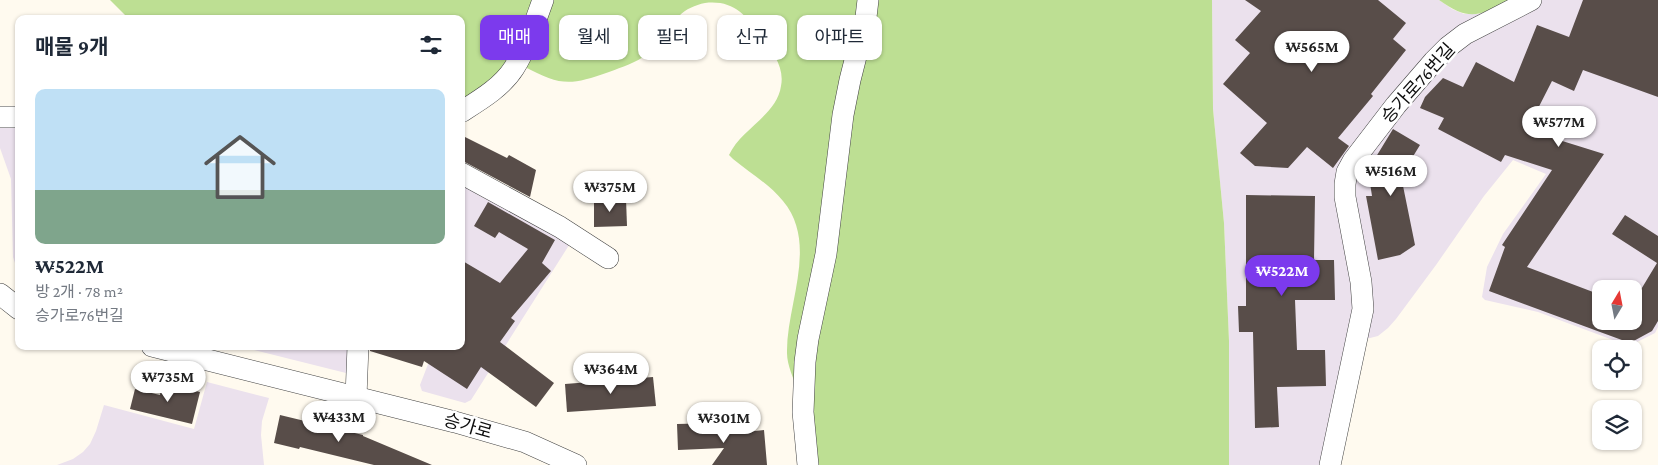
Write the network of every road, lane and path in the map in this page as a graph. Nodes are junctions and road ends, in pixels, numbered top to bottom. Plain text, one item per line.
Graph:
1 (543, 0) edge
2 (868, 0) edge
3 (1531, 0) edge
4 (465, 109) edge
5 (0, 117) edge
6 (15, 117) edge
7 (465, 175) edge
8 (608, 258) dead end
9 (0, 294) edge
10 (15, 306) edge
11 (168, 350) edge
12 (358, 350) edge
13 (356, 397) junction
14 (576, 465) edge
15 (808, 465) edge
16 (1330, 465) edge

1 - 4 street
2 - 15 street
3 - 16 street, 승가로76번길
5 - 6 street
7 - 8 street
9 - 10 street
11 - 13 street, 승가로
12 - 13 street
13 - 14 street, 승가로

